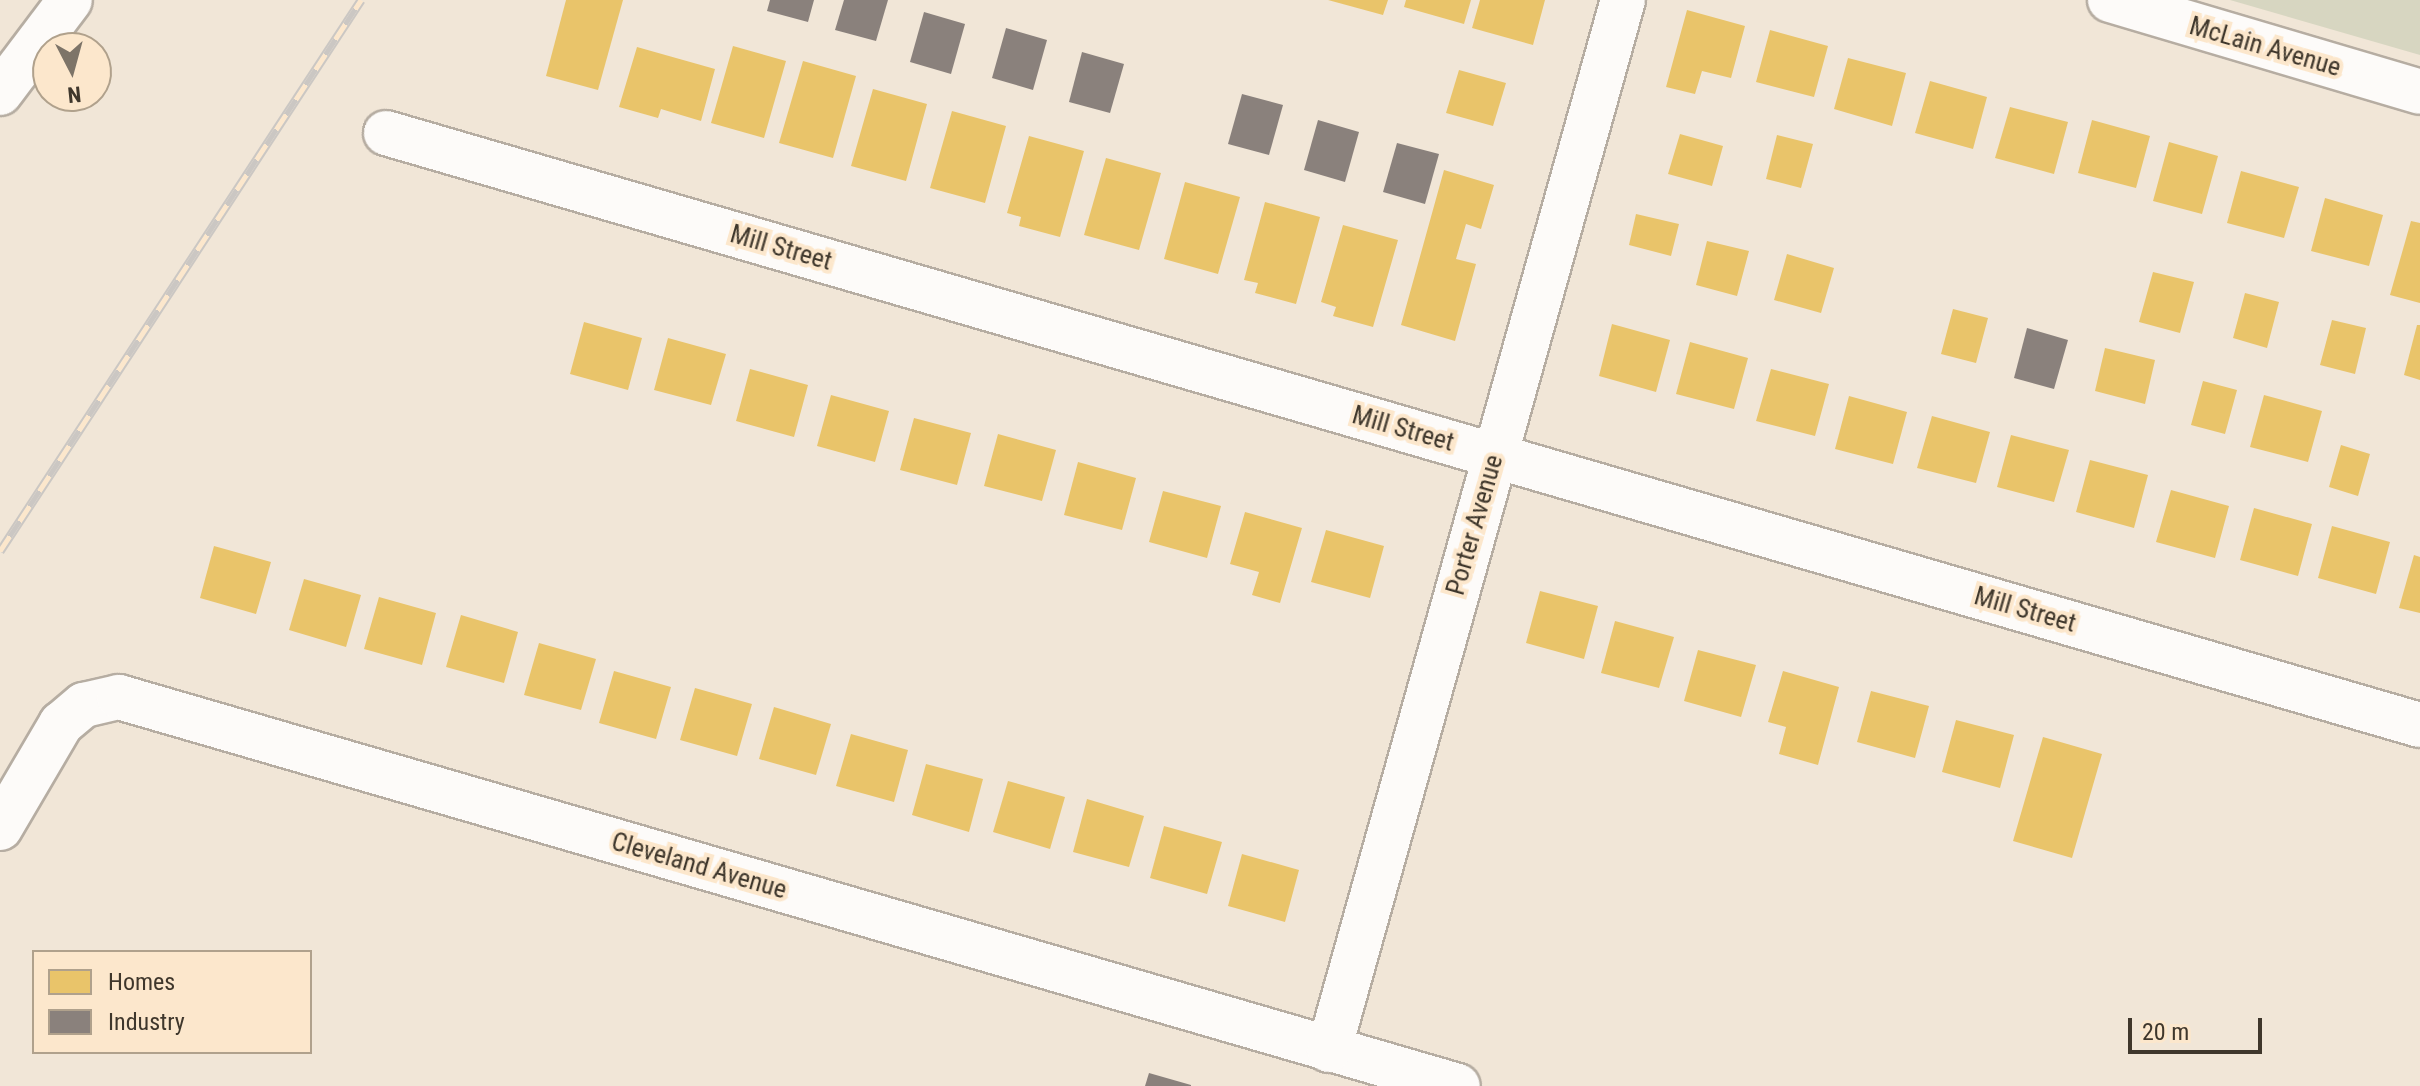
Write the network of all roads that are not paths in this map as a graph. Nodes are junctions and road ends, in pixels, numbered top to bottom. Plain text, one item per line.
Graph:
1 (70, 0) edge
2 (1623, 0) edge
3 (2110, 0) edge
4 (2420, 92) edge
5 (0, 93) edge
6 (386, 133) dead end
7 (1495, 455) junction
8 (2420, 725) edge
9 (0, 828) edge
10 (1329, 1050) junction
11 (1458, 1086) edge

1 - 5 main road
2 - 7 main road, Porter Avenue
3 - 4 main road, McLain Avenue
6 - 7 main road, Mill Street
7 - 8 main road, Mill Street
7 - 10 main road, Porter Avenue
9 - 10 main road, Cleveland Avenue
10 - 11 main road, Cleveland Avenue

